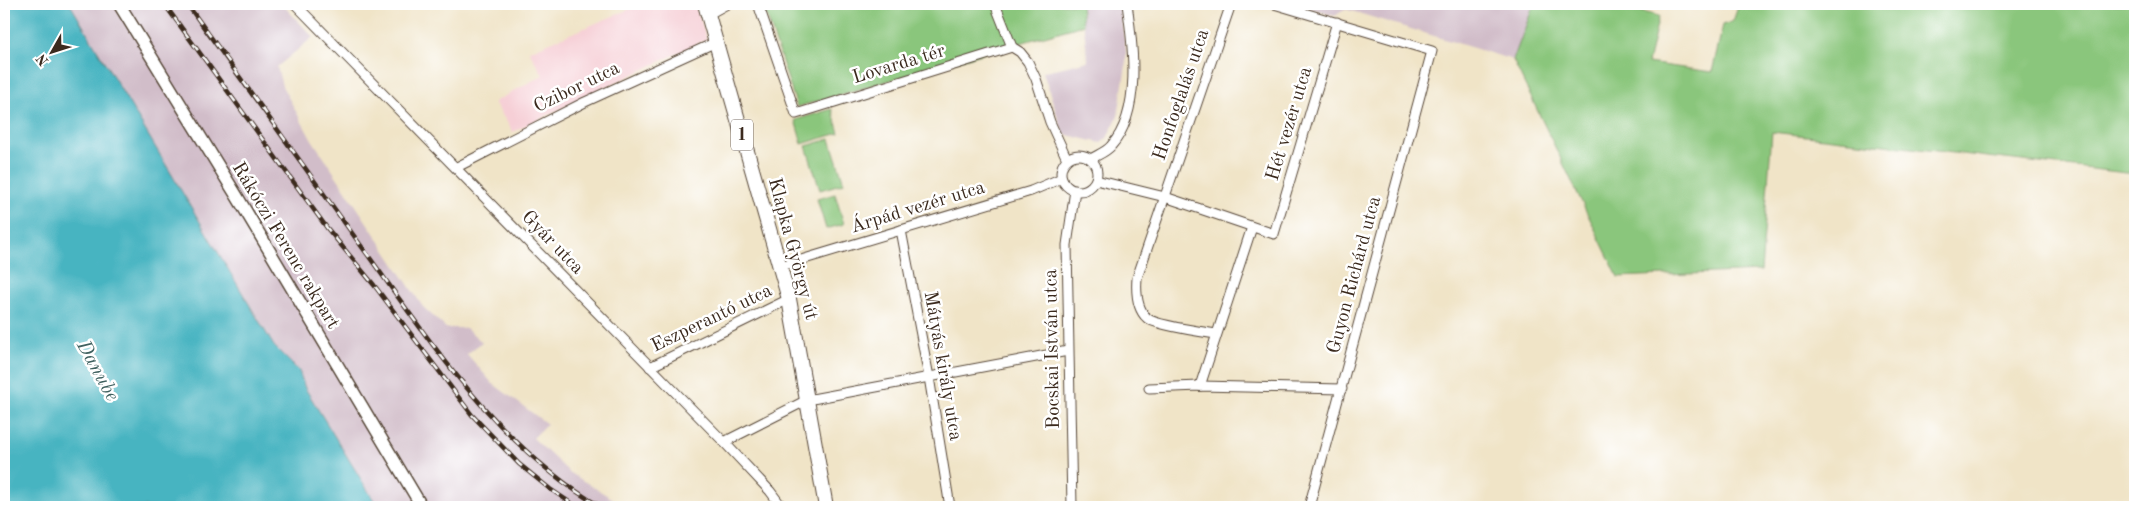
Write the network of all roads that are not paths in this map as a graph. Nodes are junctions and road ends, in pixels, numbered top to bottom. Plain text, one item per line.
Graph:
1 (119, 4) edge
2 (295, 4) edge
3 (728, 4) edge
4 (758, 4) edge
5 (995, 4) edge
6 (1127, 4) edge
7 (1231, 4) edge
8 (1274, 4) edge
9 (706, 9) edge
10 (1337, 22) junction
11 (714, 43) junction
12 (1012, 47) junction
13 (1067, 159) junction
14 (1091, 159) junction
15 (457, 167) junction
16 (1062, 178) junction
17 (1096, 180) junction
18 (1075, 190) junction
19 (1165, 197) junction
20 (1252, 227) junction
21 (901, 230) junction
22 (781, 266) junction
23 (789, 300) junction
24 (1216, 334) junction
25 (1068, 351) junction
26 (650, 367) junction
27 (929, 377) junction
28 (1200, 386) junction
29 (1149, 388) dead end
30 (1342, 389) junction
31 (807, 400) junction
32 (724, 442) junction
33 (422, 507) edge
34 (782, 507) edge
35 (826, 507) edge
36 (950, 507) edge
37 (1072, 507) edge
38 (1309, 507) edge

1 - 33 street, Rákóczi Ferenc rakpart
2 - 15 street, Gyár utca
3 - 9 street
4 - 12 street, Lovarda tér
5 - 12 street
6 - 14 street
7 - 19 street, Honfoglalás utca
8 - 10 street
9 - 11 main road, Klapka György út / 1
10 - 20 street, Hét vezér utca
10 - 30 street, Guyon Richárd utca
11 - 15 street, Czibor utca
11 - 22 main road, Klapka György út / 1
12 - 13 street
13 - 14 street
13 - 16 street
14 - 17 street
15 - 26 street, Gyár utca
16 - 18 street
16 - 21 street, Árpád vezér utca
17 - 18 street
17 - 19 street
18 - 25 street, Bocskai István utca
19 - 20 street
19 - 24 street, Honfoglalás utca
20 - 24 street
21 - 22 street, Árpád vezér utca
21 - 27 street, Mátyás király utca
22 - 23 main road, Klapka György út / 1
23 - 26 street, Eszperantó utca
23 - 31 main road, Klapka György út / 1
24 - 28 street
25 - 27 street
25 - 37 street, Bocskai István utca
26 - 32 street, Gyár utca
27 - 31 street
27 - 36 street, Mátyás király utca
28 - 29 street
28 - 30 street
30 - 38 street, Guyon Richárd utca
31 - 32 street
31 - 35 main road, Klapka György út / 1
32 - 34 street, Gyár utca

